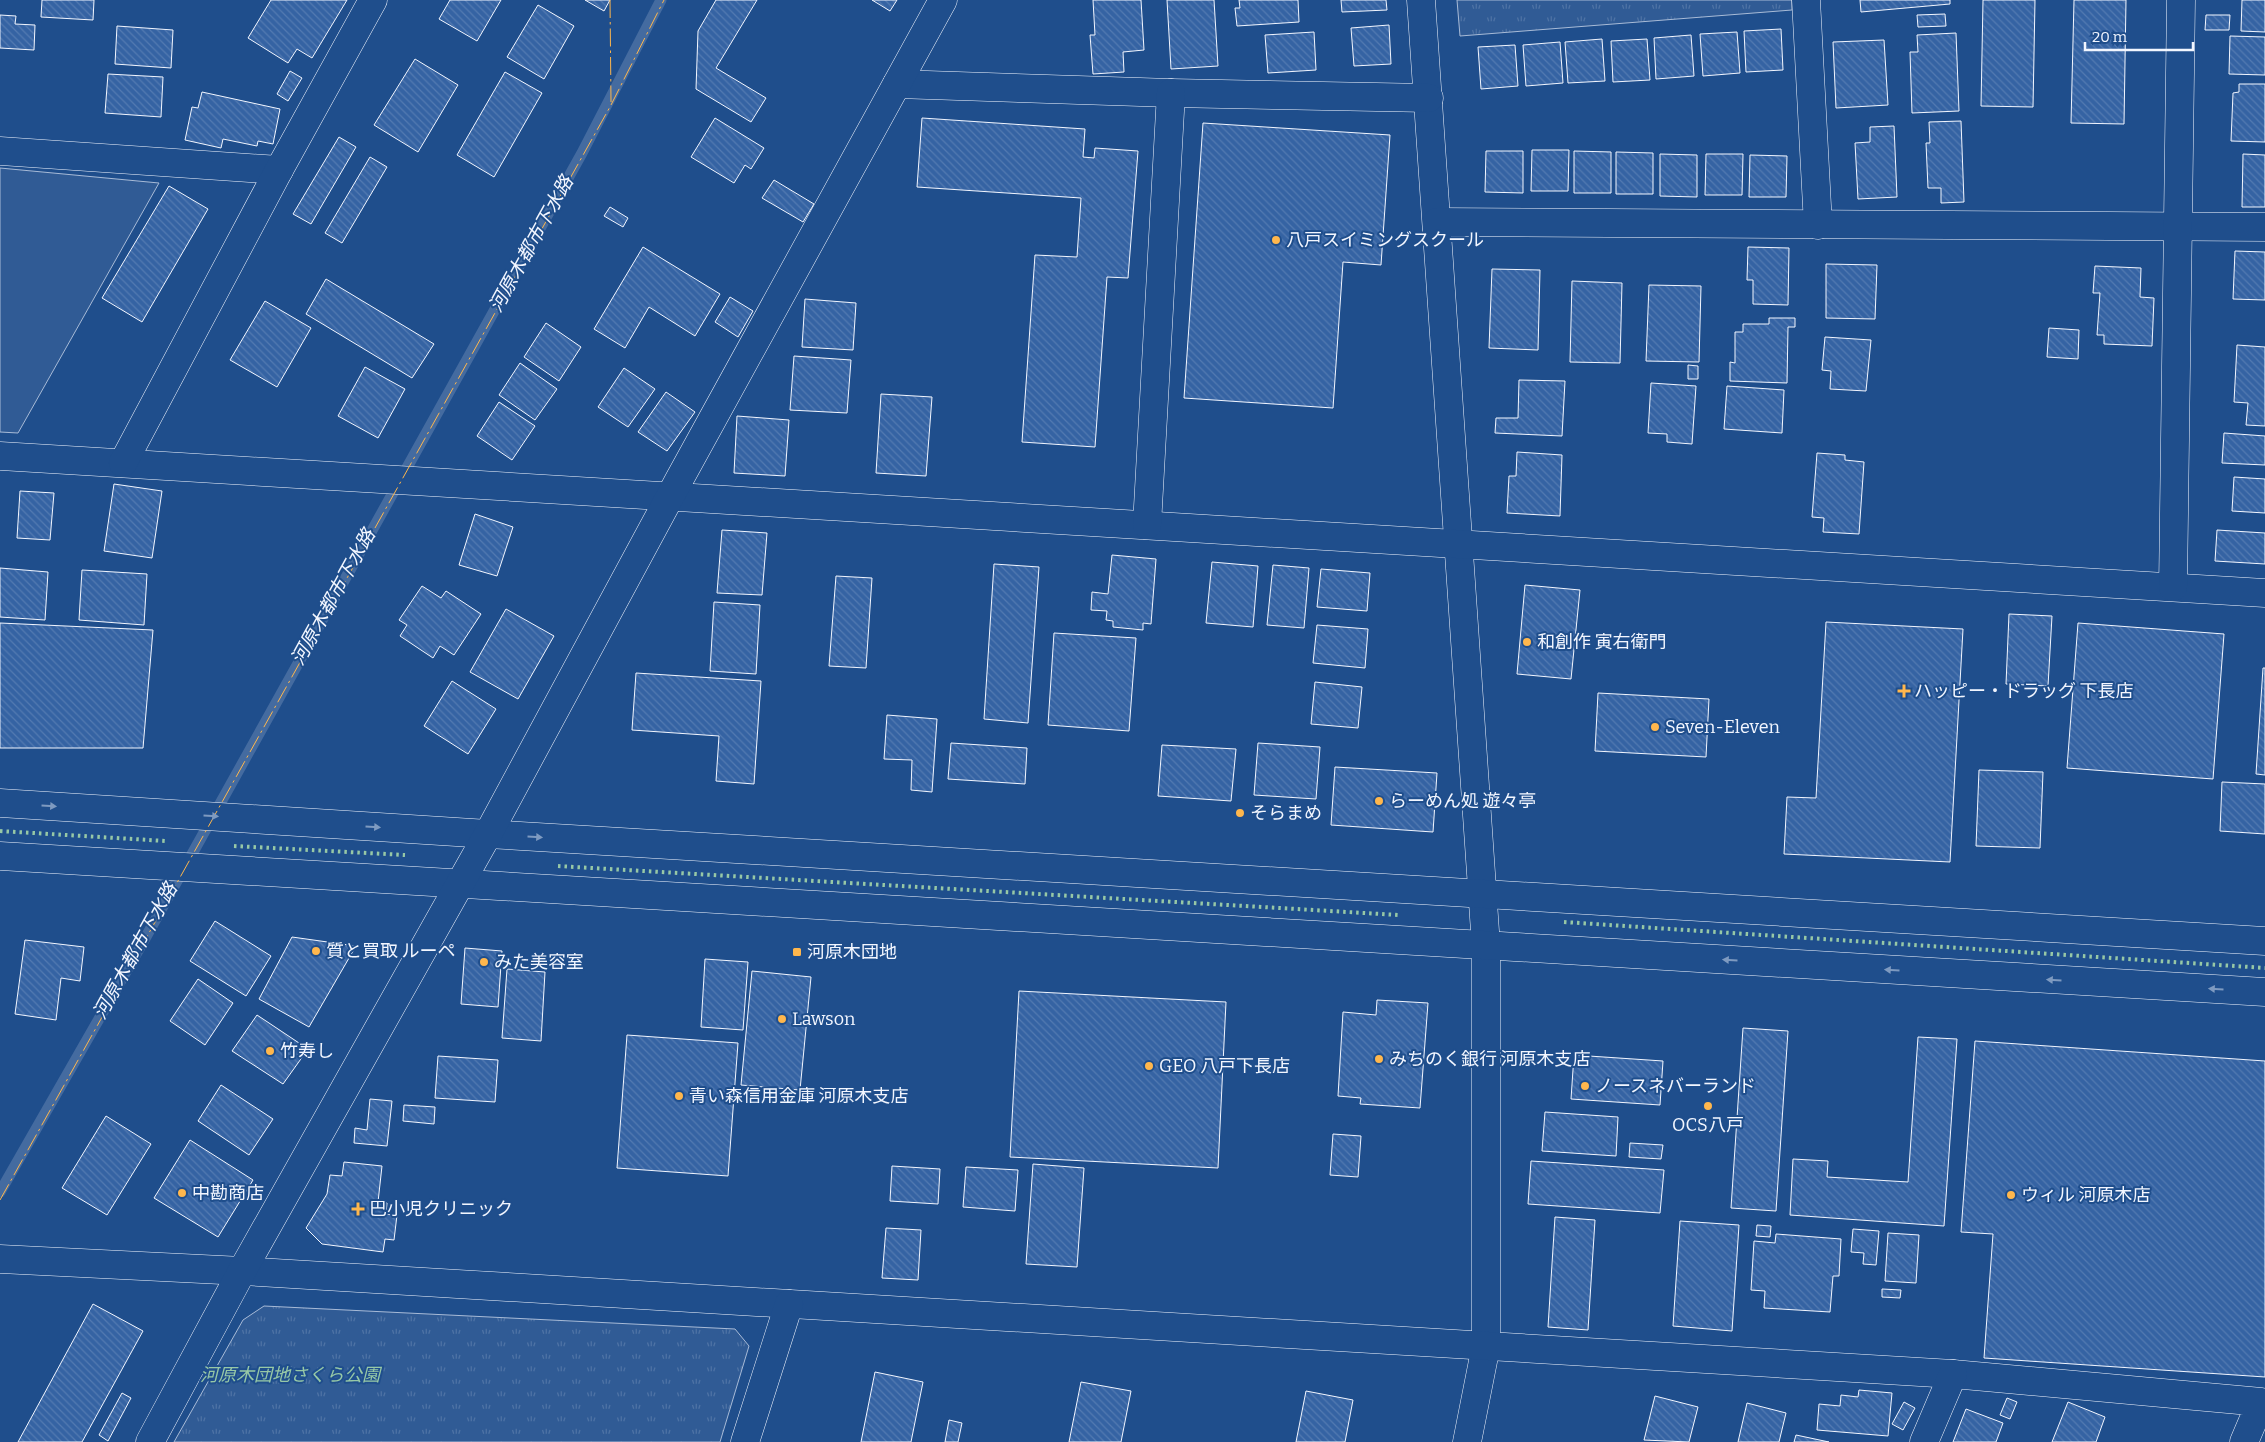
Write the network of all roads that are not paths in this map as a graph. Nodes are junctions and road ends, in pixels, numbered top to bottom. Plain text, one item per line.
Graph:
1 (373, 0) edge
2 (943, 0) edge
3 (1421, 0) edge
4 (1806, 0) edge
5 (2182, 0) edge
6 (897, 84) junction
7 (1171, 93) junction
8 (1429, 98) junction
9 (0, 150) edge
10 (279, 170) junction
11 (1437, 222) junction
12 (1818, 225) junction
13 (2265, 227) edge
14 (2178, 228) junction
15 (0, 456) edge
16 (123, 463) junction
17 (670, 496) junction
18 (1148, 525) junction
19 (1458, 545) junction
20 (2173, 588) junction
21 (2265, 593) edge
22 (0, 803) edge
23 (488, 834) junction
24 (0, 856) edge
25 (460, 884) junction
26 (1483, 894) junction
27 (2265, 941) edge
28 (1486, 946) junction
29 (2265, 992) edge
30 (0, 1259) edge
31 (242, 1271) junction
32 (789, 1304) junction
33 (1486, 1346) junction
34 (1953, 1374) junction
35 (150, 1442) edge
36 (745, 1442) edge
37 (1467, 1442) edge
38 (1924, 1442) edge
39 (2244, 1442) edge

1 - 10 street
2 - 6 street
3 - 8 street
4 - 12 street
5 - 14 street
6 - 7 street
6 - 17 street
7 - 8 street
7 - 18 street
8 - 11 street
9 - 10 street
10 - 16 street
11 - 12 street
11 - 19 street
12 - 14 street
13 - 14 street
14 - 20 street
15 - 16 street
16 - 17 street
17 - 18 street
17 - 23 street
18 - 19 street
19 - 20 street
19 - 26 street
20 - 21 street
22 -> 23 street
23 - 25 street
23 -> 26 street
24 - 25 street
25 - 28 street
25 - 31 street
26 - 27 street
26 - 28 street
29 -> 28 street
28 - 33 street
30 - 31 street
31 - 32 street
31 - 35 street
32 - 33 street
32 - 36 street
33 - 34 street
33 - 37 street
34 - 38 street
34 - 39 street

